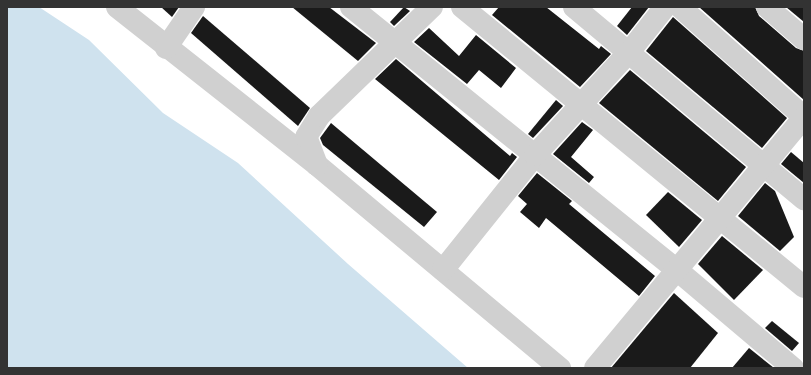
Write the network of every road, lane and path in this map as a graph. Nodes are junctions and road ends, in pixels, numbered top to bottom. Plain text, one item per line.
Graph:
1 (117, 7) edge
2 (194, 7) edge
3 (351, 7) edge
4 (432, 7) edge
5 (462, 7) edge
6 (574, 7) edge
7 (665, 7) edge
8 (680, 7) edge
9 (767, 7) edge
10 (804, 39) edge
11 (393, 44) junction
12 (166, 48) junction
13 (630, 52) junction
14 (581, 103) junction
15 (804, 117) edge
16 (536, 155) junction
17 (317, 165) junction
18 (764, 165) junction
19 (804, 199) edge
20 (722, 217) junction
21 (443, 270) junction
22 (677, 270) junction
23 (804, 287) edge
24 (560, 368) edge
25 (595, 368) edge
26 (793, 368) edge

1 - 12 street
2 - 12 street
3 - 11 street
4 - 11 street
5 - 14 street
6 - 13 street
7 - 13 street
8 - 15 street
9 - 10 street
11 - 16 street
11 - 17 street
12 - 17 street
13 - 14 street
13 - 18 street
14 - 16 street
14 - 20 street
15 - 18 street
16 - 21 street
16 - 22 street
17 - 21 street
18 - 19 street
18 - 20 street
20 - 22 street
20 - 23 street
21 - 24 street
22 - 25 street
22 - 26 street

